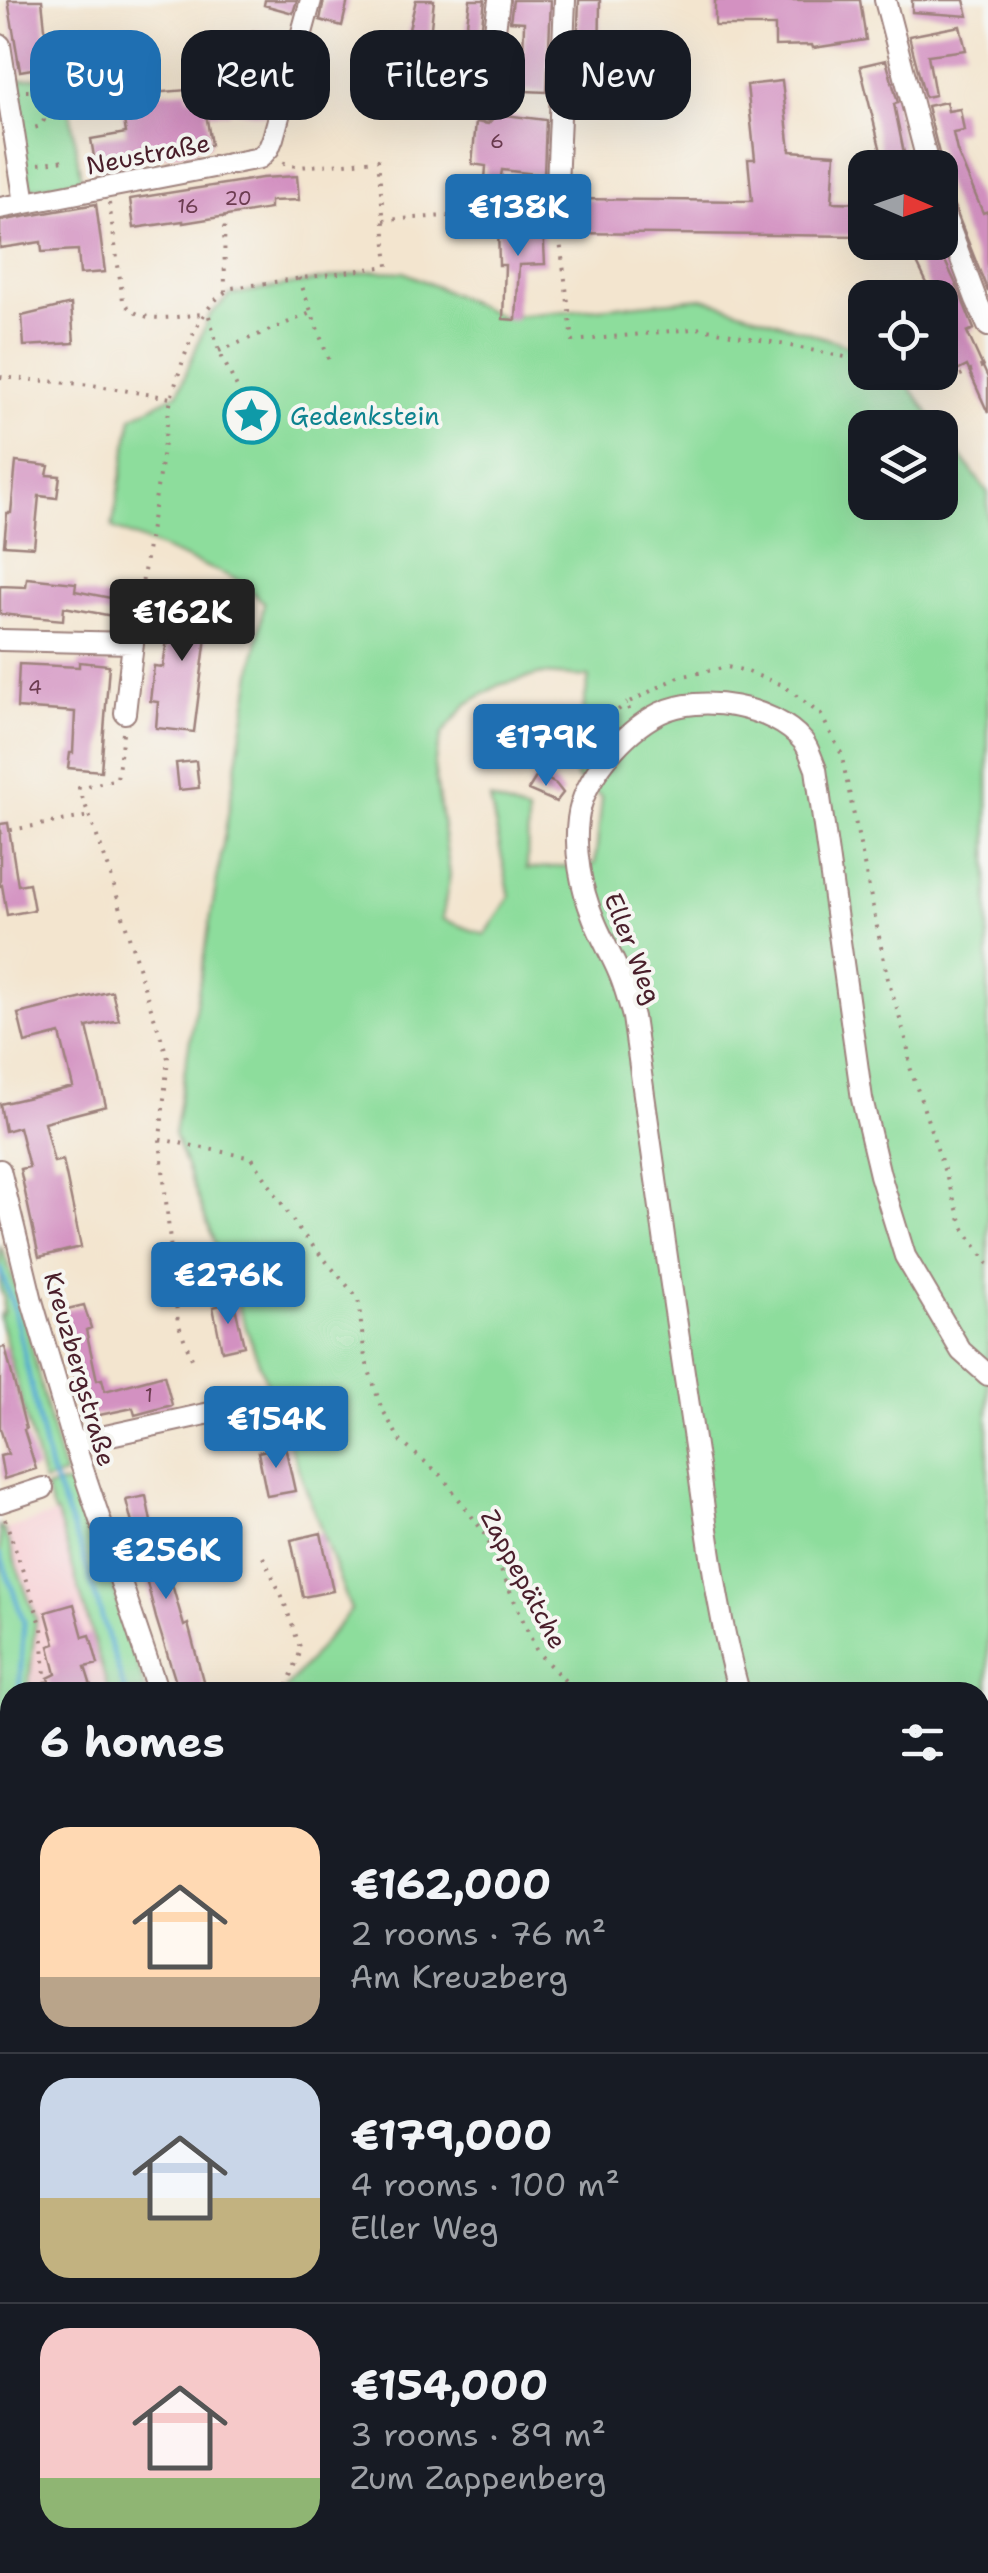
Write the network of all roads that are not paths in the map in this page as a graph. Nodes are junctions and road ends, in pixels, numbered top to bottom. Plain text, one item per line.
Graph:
1 (311, 0) edge
2 (498, 0) edge
3 (565, 0) edge
4 (886, 0) edge
5 (494, 30) edge
6 (0, 46) edge
7 (924, 150) edge
8 (25, 203) junction
9 (0, 208) edge
10 (556, 209) road end
11 (958, 252) edge
12 (988, 326) edge
13 (0, 640) edge
14 (126, 713) road end
15 (0, 1170) edge
16 (988, 1375) edge
17 (210, 1413) dead end
18 (74, 1443) junction
19 (43, 1488) dead end
20 (2, 1510) edge
21 (155, 1682) edge
22 (736, 1682) edge

1 - 8 street, Neustraße
2 - 5 street
3 - 10 street
4 - 7 street
6 - 8 street
8 - 9 street, Neustraße
11 - 12 street
13 - 14 street
15 - 18 street, Kreuzbergstraße
16 - 22 street, Eller Weg
17 - 18 street
18 - 21 street, Kreuzbergstraße
19 - 20 street

